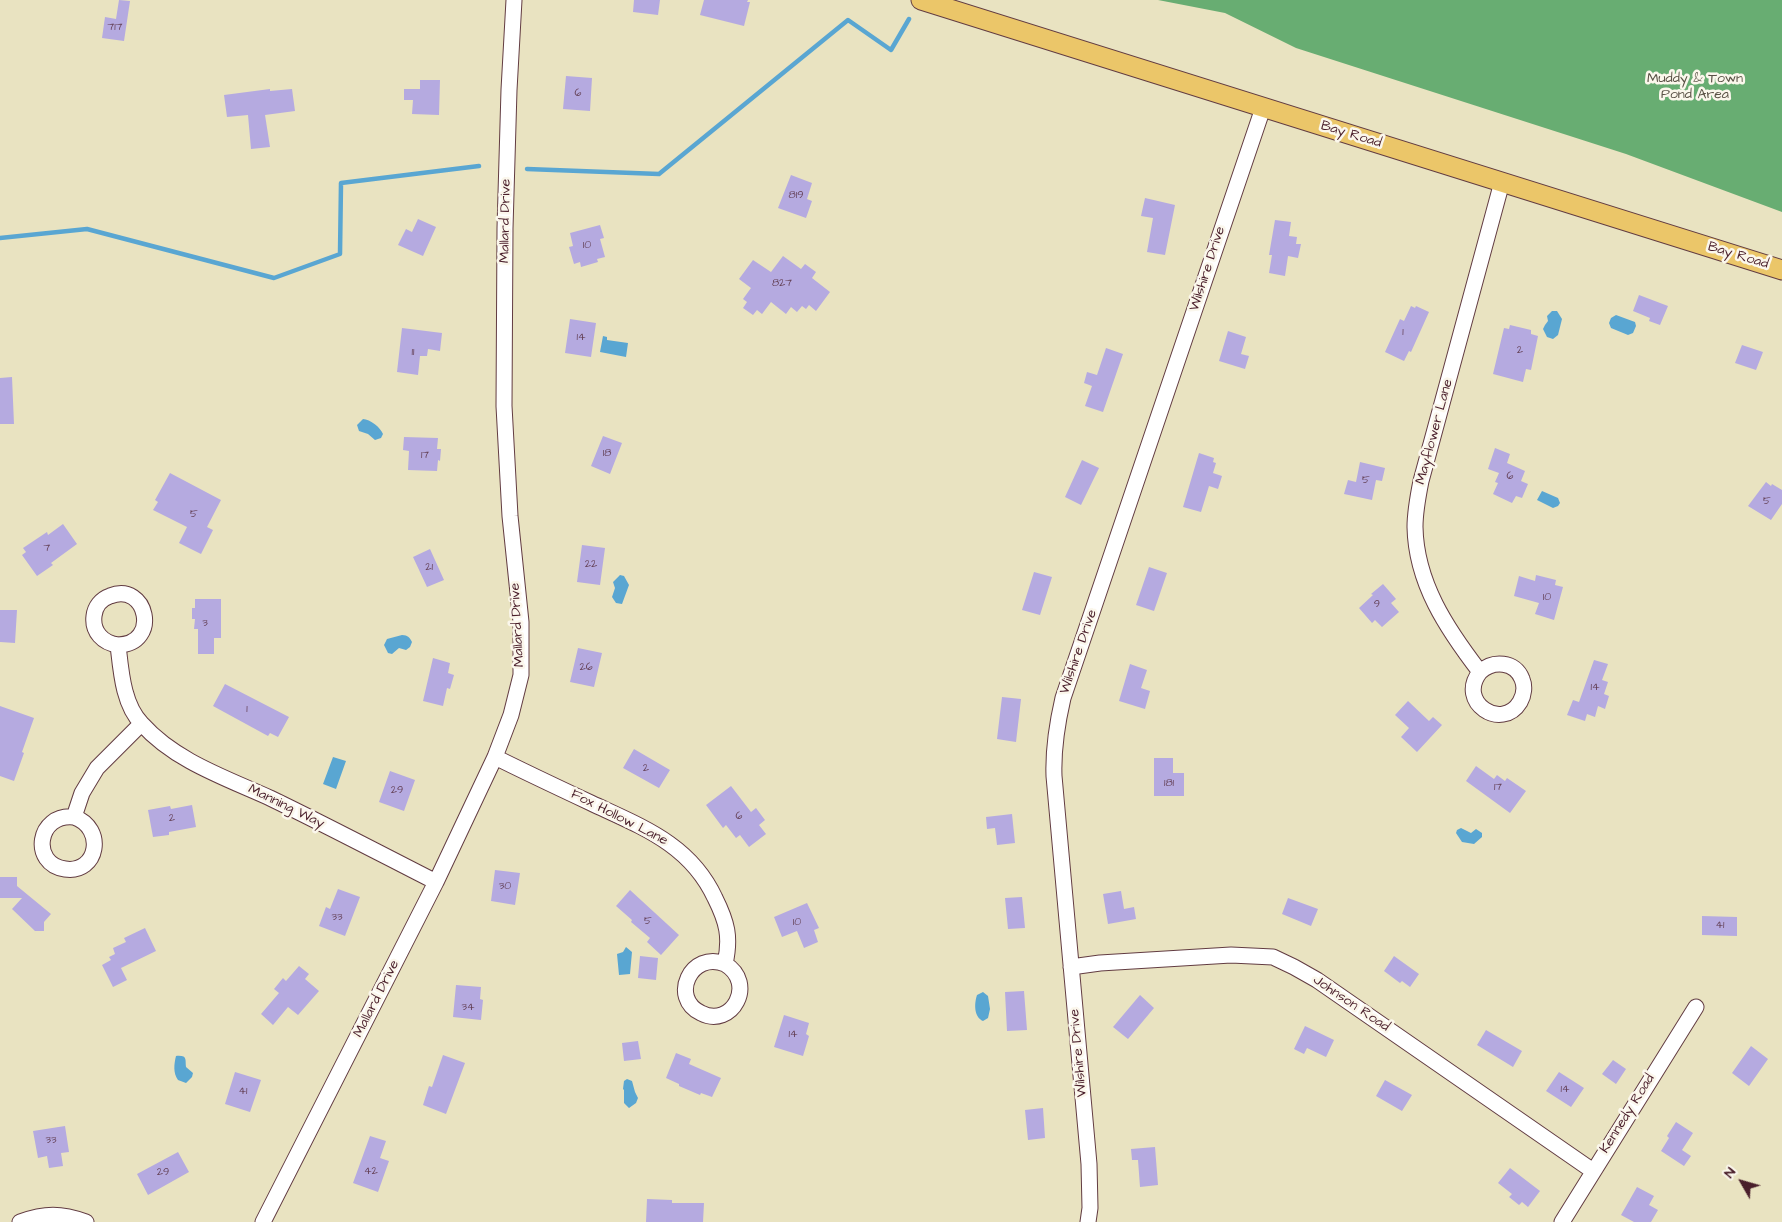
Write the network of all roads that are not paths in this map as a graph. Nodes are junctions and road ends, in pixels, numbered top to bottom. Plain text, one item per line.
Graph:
1 (514, 0) edge
2 (921, 0) edge
3 (1263, 108) junction
4 (1502, 182) junction
5 (1782, 270) edge
6 (118, 645) dead end
7 (1480, 672) dead end
8 (141, 724) junction
9 (495, 757) junction
10 (74, 817) dead end
11 (436, 882) junction
12 (725, 964) dead end
13 (1072, 967) junction
14 (1696, 1007) dead end
15 (1593, 1171) junction
16 (20, 1222) edge
17 (86, 1222) edge
18 (263, 1222) edge
19 (1088, 1222) edge
20 (1562, 1222) edge

1 - 9 street, Mallard Drive
2 - 3 main road, Bay Road
3 - 4 main road, Bay Road
3 - 13 street, Wilshire Drive
4 - 5 main road, Bay Road
4 - 7 street, Mayflower Lane
6 - 8 street, Manning Way
8 - 10 street
8 - 11 street, Manning Way
9 - 11 street, Mallard Drive
9 - 12 street, Fox Hollow Lane
11 - 18 street, Mallard Drive
13 - 15 street, Johnson Road
13 - 19 street, Wilshire Drive
14 - 15 street, Kennedy Road
15 - 20 street, Kennedy Road
16 - 17 street

